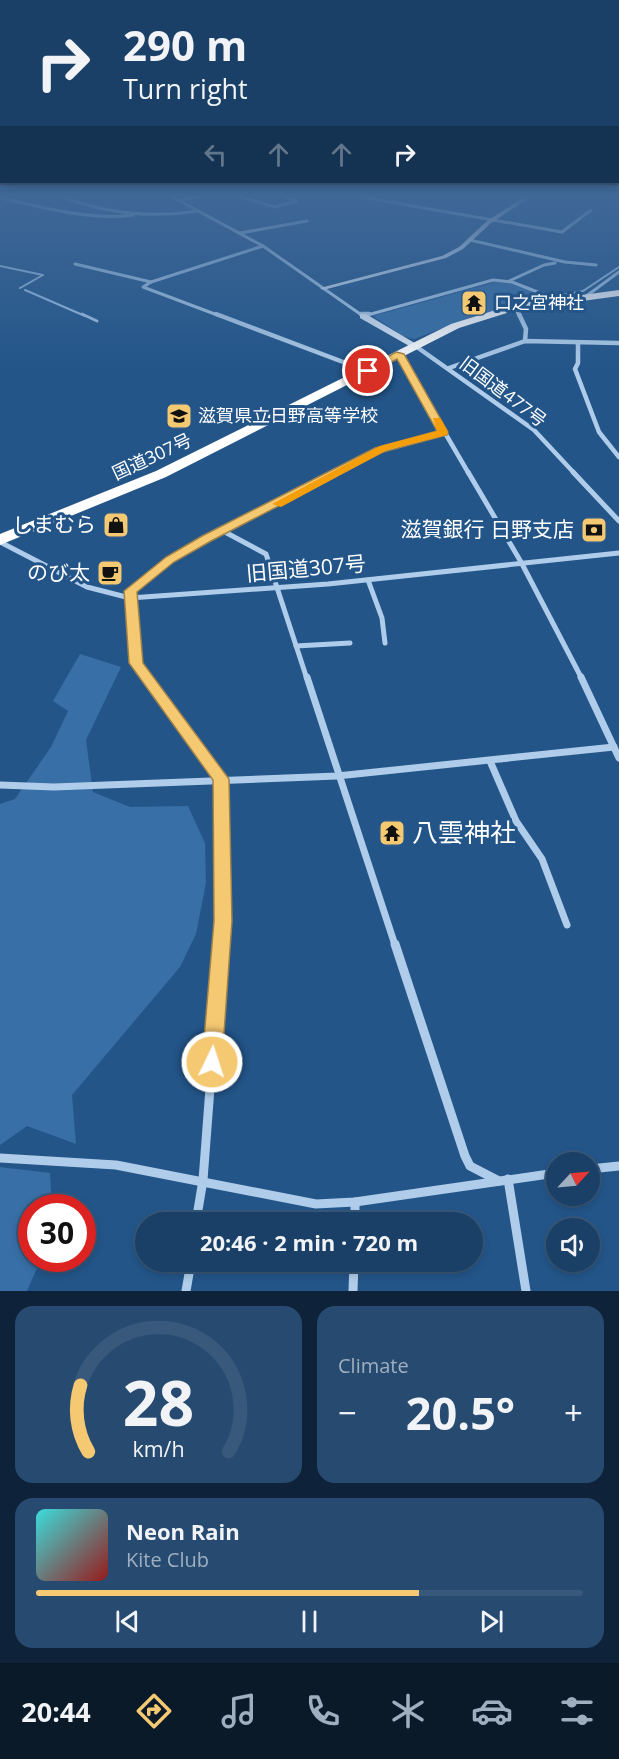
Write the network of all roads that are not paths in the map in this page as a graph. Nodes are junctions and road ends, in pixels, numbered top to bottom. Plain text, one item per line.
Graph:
1 (237, 254) edge
2 (275, 254) edge
3 (450, 254) edge
4 (532, 254) edge
5 (565, 262) junction
6 (75, 264) dead end
7 (596, 265) dead end
8 (619, 272) edge
9 (508, 281) junction
10 (151, 282) junction
11 (323, 288) junction
12 (619, 292) edge
13 (585, 297) junction
14 (555, 298) junction
15 (515, 307) junction
16 (363, 316) junction
17 (525, 340) junction
18 (578, 343) junction
19 (619, 343) edge
20 (414, 345) junction
21 (399, 354) junction
22 (449, 368) junction
23 (368, 371) junction
24 (443, 432) junction
25 (619, 456) edge
26 (619, 521) edge
27 (223, 531) junction
28 (2, 542) edge
29 (0, 551) edge
30 (619, 553) edge
31 (521, 562) junction
32 (368, 580) junction
33 (278, 589) junction
34 (130, 598) junction
35 (350, 643) dead end
36 (385, 643) dead end
37 (296, 646) junction
38 (614, 747) junction
39 (619, 758) edge
40 (490, 761) junction
41 (337, 776) junction
42 (221, 779) junction
43 (0, 785) edge
44 (567, 925) dead end
45 (0, 1158) edge
46 (619, 1166) edge
47 (600, 1168) edge
48 (546, 1174) edge
49 (203, 1180) junction
50 (503, 1180) junction
51 (355, 1202) junction
52 (198, 1212) edge
53 (355, 1212) edge
54 (189, 1272) edge
55 (354, 1272) edge
56 (186, 1291) edge
57 (353, 1291) edge
58 (526, 1291) edge

1 - 10 street
2 - 11 street
3 - 11 street
4 - 5 street
5 - 7 street
5 - 9 street
6 - 10 street
8 - 13 street
9 - 14 street
9 - 16 street
10 - 23 street
11 - 16 street
12 - 13 highway, 国道307号
13 - 14 highway, 国道307号
14 - 15 highway, 国道307号
15 - 17 street
15 - 20 highway, 国道307号
16 - 20 street
17 - 18 street
17 - 22 street
18 - 19 street
18 - 25 street
20 - 21 highway, 国道307号
20 - 22 street, 旧国道477号
21 - 23 highway, 国道307号
21 - 24 street
22 - 26 street, 旧国道477号
23 - 28 highway, 国道307号
24 - 27 street
24 - 31 street
27 - 33 street
27 - 34 street
28 - 29 street
28 - 34 street, 旧国道307号
30 - 31 street, 旧国道307号
31 - 32 street, 旧国道307号
31 - 38 street
32 - 33 street, 旧国道307号
32 - 36 street
33 - 34 street, 旧国道307号
33 - 37 street
34 - 42 street
35 - 37 street
37 - 41 street
38 - 39 street
38 - 40 street
40 - 41 street
40 - 44 street
41 - 42 street
41 - 50 street
42 - 43 street
42 - 49 street
45 - 49 street
46 - 47 street
48 - 50 street
49 - 51 street
49 - 52 street
50 - 51 street
50 - 58 street
51 - 53 street
54 - 56 street
55 - 57 street

